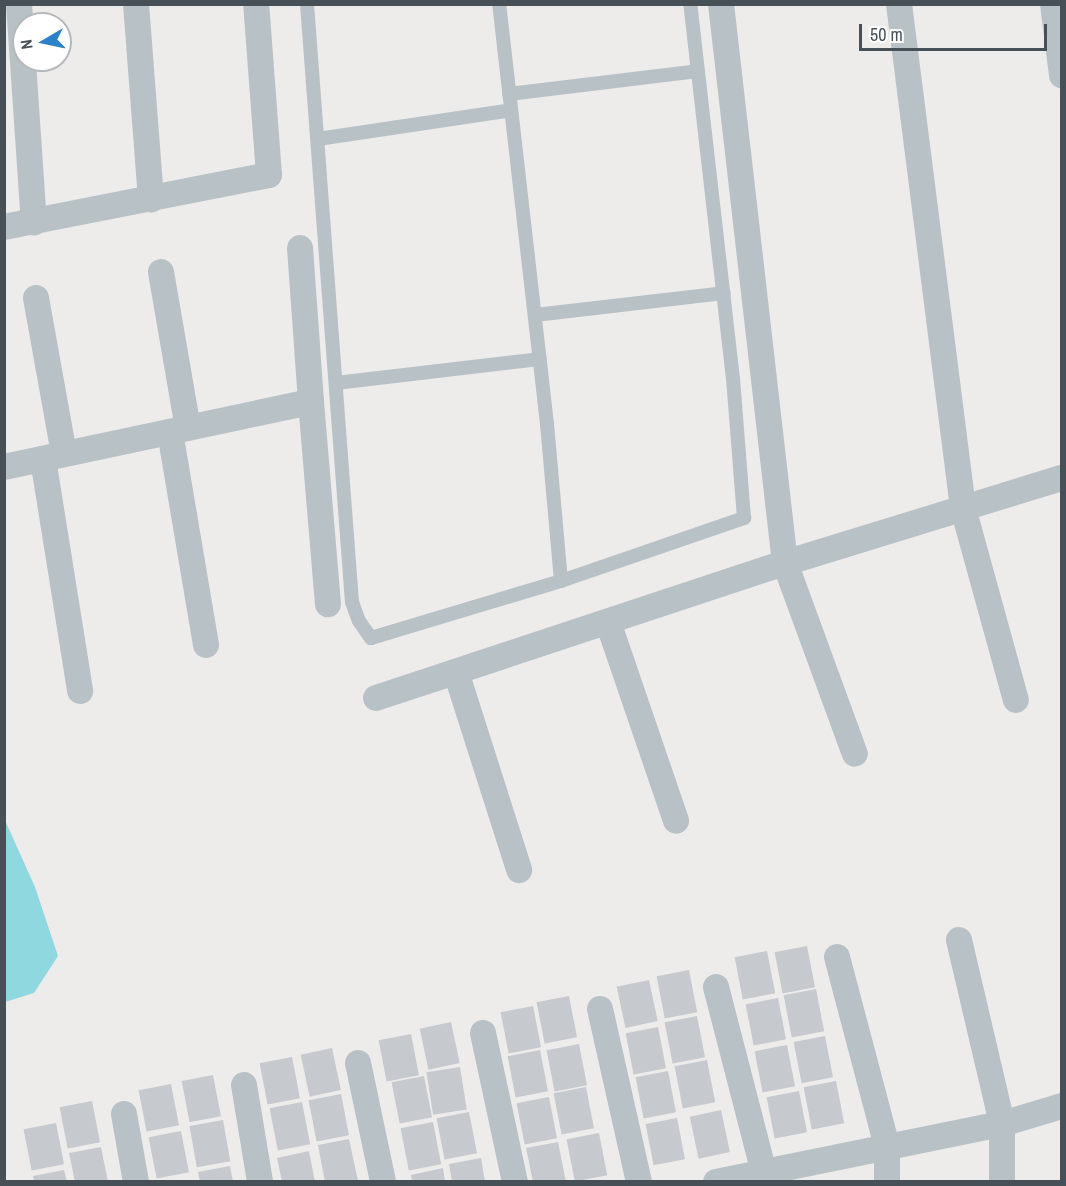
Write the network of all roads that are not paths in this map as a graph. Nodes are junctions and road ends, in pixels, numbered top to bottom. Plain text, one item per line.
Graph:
1 (19, 4) edge
2 (136, 4) edge
3 (256, 4) edge
4 (307, 4) edge
5 (499, 4) edge
6 (690, 4) edge
7 (721, 4) edge
8 (899, 4) edge
9 (1053, 4) edge
10 (698, 71) junction
11 (1062, 75) edge
12 (15, 87) edge
13 (509, 94) junction
14 (511, 110) junction
15 (318, 139) junction
16 (151, 199) junction
17 (34, 222) junction
18 (4, 227) edge
19 (300, 248) dead end
20 (161, 272) dead end
21 (723, 293) junction
22 (36, 298) dead end
23 (535, 315) junction
24 (540, 359) junction
25 (336, 383) junction
26 (311, 402) junction
27 (179, 430) junction
28 (54, 457) junction
29 (4, 467) edge
30 (1062, 478) edge
31 (963, 508) junction
32 (785, 563) junction
33 (561, 580) junction
34 (328, 604) dead end
35 (608, 622) junction
36 (207, 645) dead end
37 (456, 672) junction
38 (80, 691) dead end
39 (376, 698) dead end
40 (1016, 700) dead end
41 (855, 754) dead end
42 (676, 821) dead end
43 (519, 870) dead end
44 (959, 940) dead end
45 (837, 957) dead end
46 (716, 987) dead end
47 (600, 1009) dead end
48 (483, 1033) dead end
49 (358, 1063) dead end
50 (244, 1085) dead end
51 (1062, 1106) edge
52 (124, 1114) dead end
53 (1002, 1124) junction
54 (887, 1146) junction
55 (764, 1177) edge
56 (136, 1182) edge
57 (260, 1182) edge
58 (382, 1182) edge
59 (514, 1182) edge
60 (639, 1182) edge
61 (716, 1182) edge
62 (887, 1182) edge
63 (1002, 1182) edge

1 - 12 street
2 - 16 street
3 - 16 street
4 - 15 lane
5 - 13 lane
6 - 10 lane
7 - 32 street
8 - 31 street
9 - 11 street
10 - 13 lane
10 - 21 lane
12 - 17 street
13 - 14 lane
14 - 15 lane
14 - 23 lane
15 - 25 lane
16 - 17 street
17 - 18 street
19 - 26 street
20 - 27 street
21 - 23 lane
21 - 33 lane
22 - 28 street
23 - 24 lane
24 - 25 lane
24 - 33 lane
25 - 33 lane
26 - 27 street
26 - 34 street
27 - 28 street
27 - 36 street
28 - 29 street
28 - 38 street
30 - 31 street
31 - 32 street
31 - 40 street
32 - 35 street
32 - 41 street
35 - 37 street
35 - 42 street
37 - 39 street
37 - 43 street
44 - 53 street
45 - 54 street
46 - 55 street
47 - 60 street
48 - 59 street
49 - 58 street
50 - 57 street
51 - 53 street
52 - 56 street
53 - 54 street
53 - 63 street
54 - 55 street
54 - 62 street
55 - 61 street

